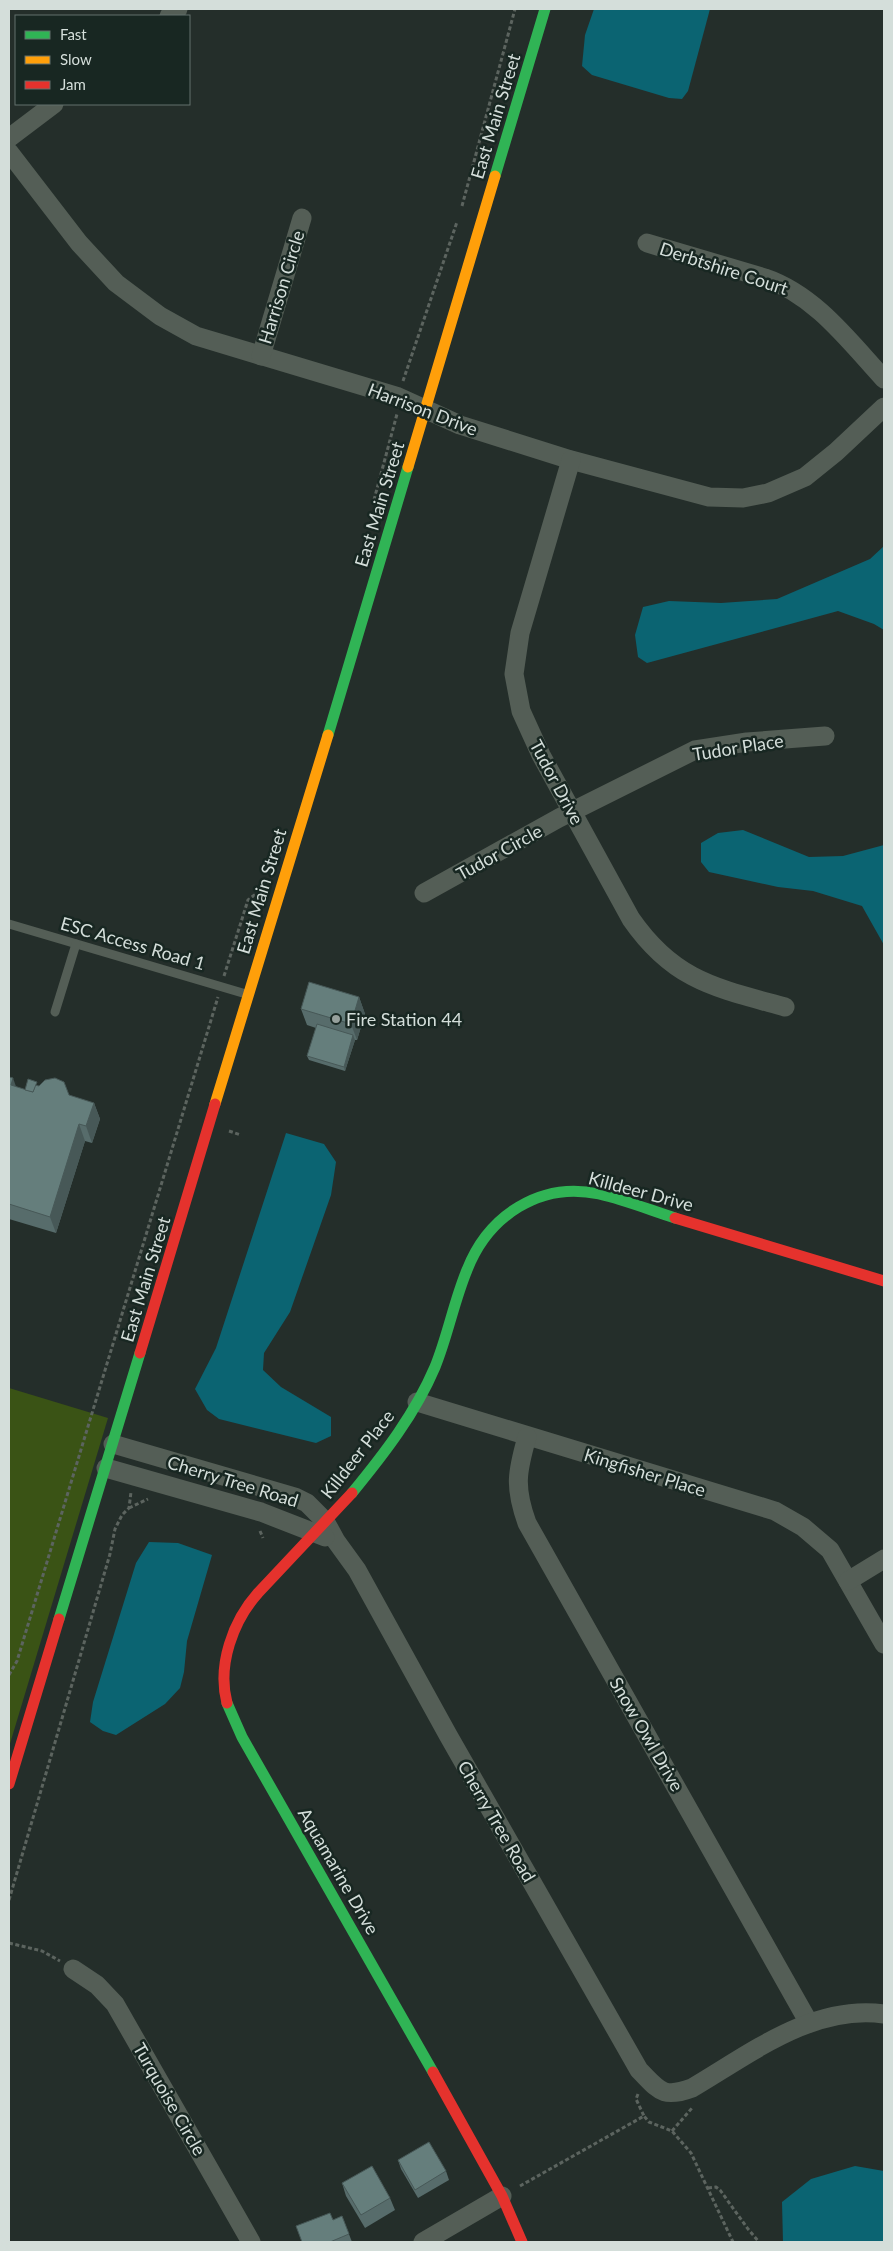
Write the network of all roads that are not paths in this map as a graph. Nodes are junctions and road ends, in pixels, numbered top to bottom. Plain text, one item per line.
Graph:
1 (545, 9) edge
2 (53, 105) edge
3 (9, 138) edge
4 (9, 152) edge
5 (302, 218) dead end
6 (647, 243) dead end
7 (261, 356) junction
8 (884, 379) edge
9 (884, 407) edge
10 (425, 411) junction
11 (571, 460) junction
12 (826, 736) dead end
13 (573, 811) junction
14 (424, 893) dead end
15 (9, 924) edge
16 (76, 944) junction
17 (249, 994) junction
18 (785, 1007) dead end
19 (55, 1012) dead end
20 (884, 1281) edge
21 (417, 1402) junction
22 (526, 1436) junction
23 (113, 1444) junction
24 (106, 1468) junction
25 (321, 1526) junction
26 (884, 1559) edge
27 (848, 1581) junction
28 (884, 1644) edge
29 (9, 1784) edge
30 (73, 1969) road end
31 (884, 2014) edge
32 (809, 2023) junction
33 (502, 2196) junction
34 (251, 2242) edge
35 (423, 2242) edge
36 (522, 2242) edge

1 - 10 main road, East Main Street
2 - 3 street
4 - 7 street, Harrison Drive
5 - 7 street, Harrison Circle
6 - 8 street, Derbtshire Court
7 - 10 street, Harrison Drive
9 - 11 street, Harrison Drive
10 - 11 street, Harrison Drive
10 - 17 main road, East Main Street
11 - 13 street, Tudor Drive
12 - 13 street, Tudor Place
13 - 14 street, Tudor Circle
13 - 18 street, Tudor Drive
15 - 16 lane, ESC Access Road 1
16 - 17 lane, ESC Access Road 1
16 - 19 lane
17 - 23 main road, East Main Street
20 - 21 main road, Killdeer Drive
21 - 22 street, Kingfisher Place
21 - 25 main road, Killdeer Place
22 - 27 street, Kingfisher Place
22 - 32 street, Snow Owl Drive
23 - 24 main road, East Main Street
23 - 25 street, Cherry Tree Road
24 - 25 street, Cherry Tree Road
24 - 29 main road, East Main Street
25 - 32 street, Cherry Tree Road
25 - 33 main road, Aquamarine Drive
26 - 27 street
27 - 28 street, Kingfisher Place
30 - 34 street, Turquoise Circle
31 - 32 street
33 - 35 street
33 - 36 main road, Aquamarine Drive

